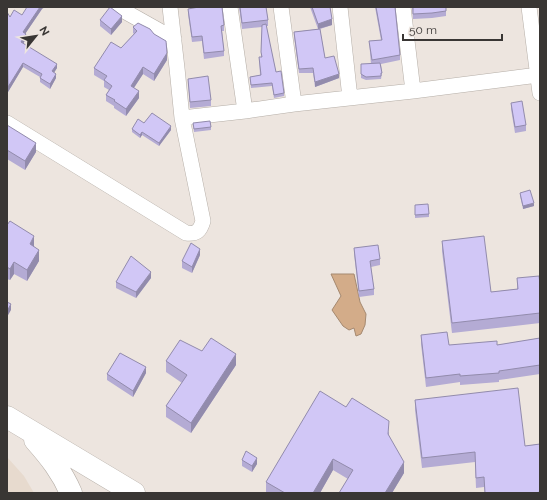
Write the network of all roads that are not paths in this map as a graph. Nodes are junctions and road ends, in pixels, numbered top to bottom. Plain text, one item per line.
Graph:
1 (116, 7) edge
2 (170, 7) edge
3 (230, 7) edge
4 (282, 7) edge
5 (340, 7) edge
6 (403, 7) edge
7 (529, 7) edge
8 (174, 39) junction
9 (538, 75) junction
10 (414, 91) junction
11 (540, 93) edge
12 (350, 98) junction
13 (294, 104) junction
14 (245, 111) junction
15 (182, 118) junction
16 (7, 123) edge
17 (14, 421) edge
18 (71, 493) edge
19 (134, 493) edge

1 - 8 street
2 - 8 street
3 - 14 street
4 - 13 street
5 - 12 street
6 - 10 street
7 - 9 street
8 - 15 street
9 - 10 street
9 - 11 street
10 - 12 street
12 - 13 street
13 - 14 street
14 - 15 street
15 - 16 street
17 - 18 main road
17 - 19 main road

